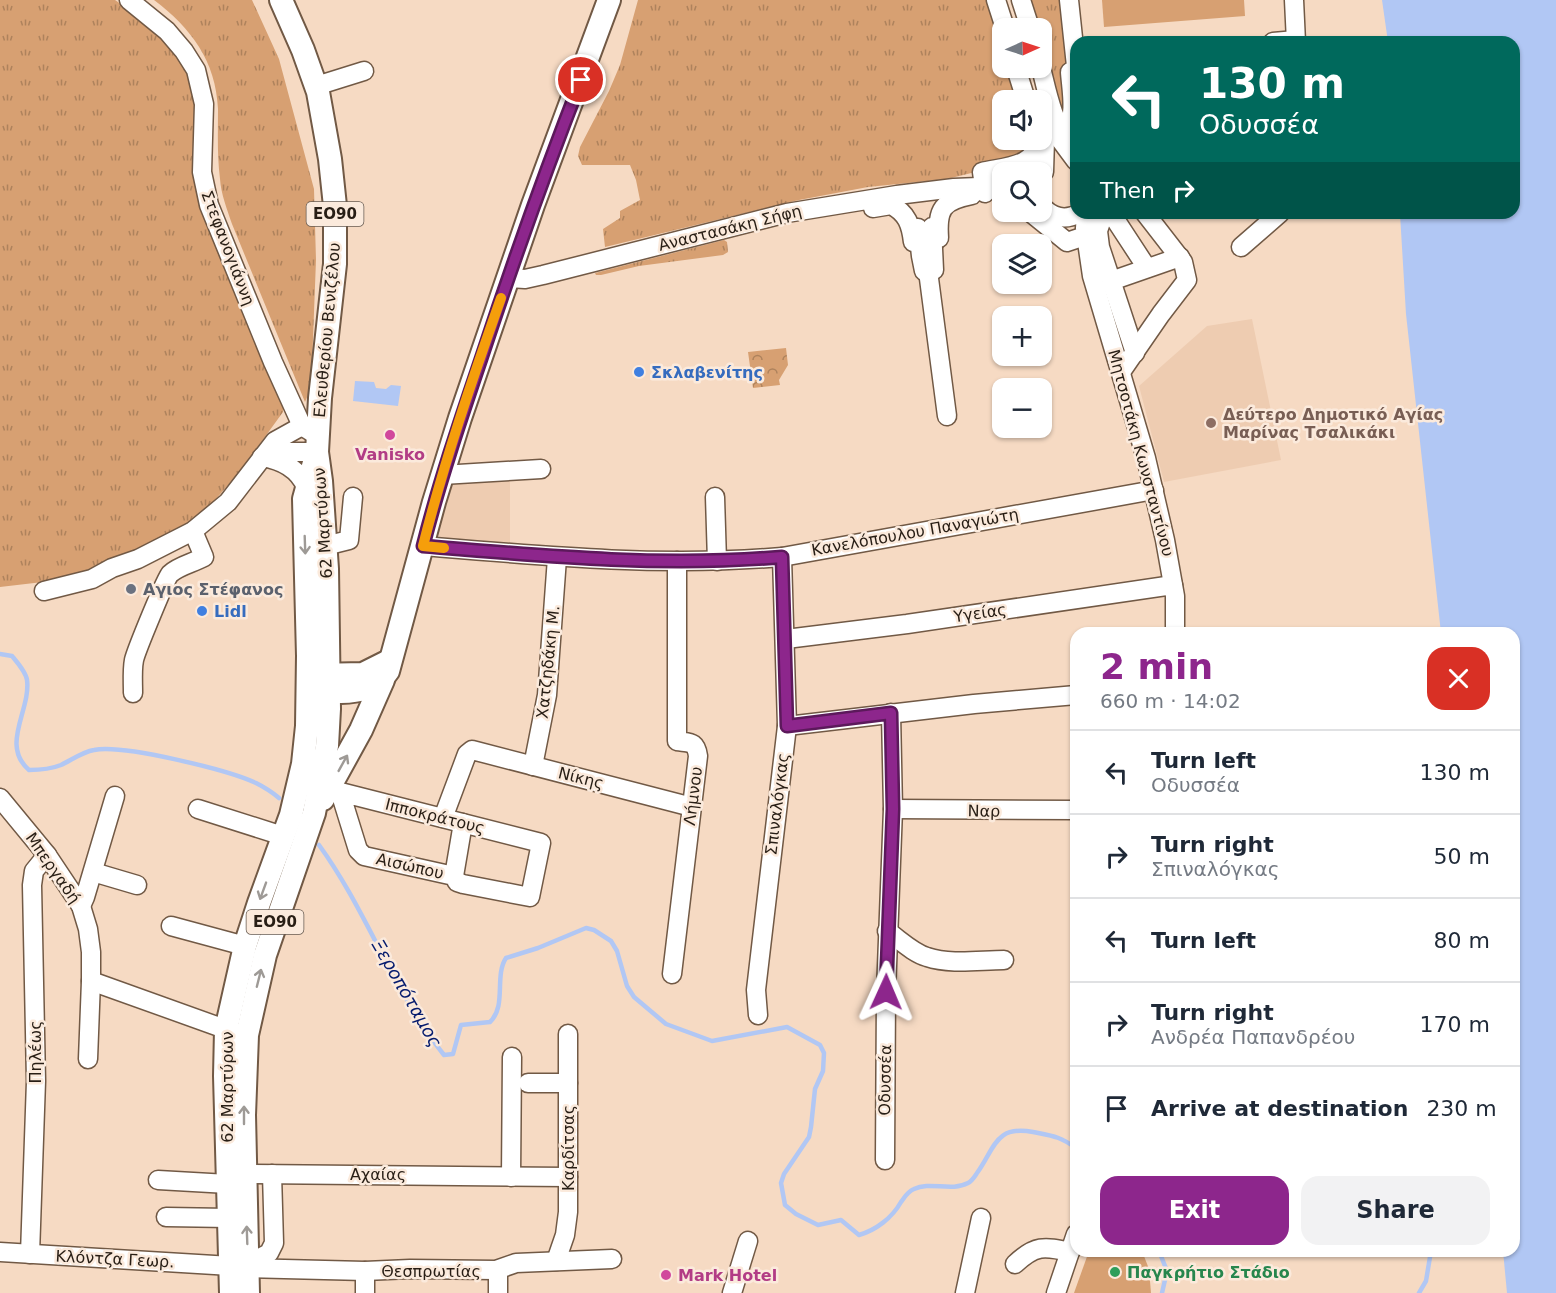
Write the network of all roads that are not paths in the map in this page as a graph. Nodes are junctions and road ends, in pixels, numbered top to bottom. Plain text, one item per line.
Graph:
1 (129, 0) edge
2 (281, 0) edge
3 (609, 0) edge
4 (996, 0) edge
5 (1009, 0) edge
6 (1021, 0) edge
7 (1069, 0) edge
8 (1294, 0) edge
9 (1002, 18) edge
10 (1015, 18) edge
11 (1026, 18) edge
12 (1073, 36) edge
13 (1296, 36) edge
14 (364, 71) dead end
15 (316, 86) junction
16 (1052, 120) edge
17 (1070, 123) edge
18 (1052, 124) edge
19 (1036, 150) edge
20 (1070, 155) edge
21 (1070, 159) edge
22 (1052, 167) edge
23 (991, 187) edge
24 (947, 189) junction
25 (893, 195) junction
26 (1052, 212) edge
27 (1052, 214) edge
28 (1070, 217) edge
29 (1084, 219) edge
30 (1093, 219) edge
31 (1101, 219) edge
32 (1115, 219) edge
33 (1150, 219) edge
34 (1273, 219) edge
35 (1041, 222) edge
36 (774, 225) dead end
37 (939, 238) dead end
38 (1079, 238) junction
39 (913, 242) dead end
40 (1241, 247) dead end
41 (1180, 257) junction
42 (1147, 268) junction
43 (929, 271) junction
44 (509, 278) junction
45 (1111, 281) junction
46 (1135, 353) junction
47 (1121, 372) junction
48 (947, 416) dead end
49 (312, 438) junction
50 (262, 457) junction
51 (541, 469) dead end
52 (442, 475) junction
53 (306, 487) junction
54 (1154, 490) junction
55 (353, 496) dead end
56 (715, 497) dead end
57 (194, 531) junction
58 (325, 546) junction
59 (423, 546) junction
60 (782, 557) junction
61 (557, 558) junction
62 (677, 561) junction
63 (717, 561) junction
64 (1173, 585) junction
65 (44, 591) dead end
66 (1175, 627) edge
67 (786, 639) junction
68 (330, 644) junction
69 (385, 667) junction
70 (319, 684) junction
71 (134, 693) dead end
72 (1070, 696) edge
73 (891, 713) junction
74 (787, 726) junction
75 (533, 766) junction
76 (334, 791) junction
77 (115, 796) dead end
78 (0, 798) edge
79 (692, 807) junction
80 (198, 809) dead end
81 (893, 809) junction
82 (1070, 810) edge
83 (314, 813) junction
84 (443, 818) junction
85 (464, 823) junction
86 (283, 836) junction
87 (47, 855) junction
88 (93, 872) junction
89 (454, 876) junction
90 (137, 885) dead end
91 (521, 896) joint
92 (81, 906) junction
93 (171, 926) dead end
94 (887, 931) junction
95 (245, 946) junction
96 (1004, 960) dead end
97 (672, 974) dead end
98 (91, 981) junction
99 (758, 1015) dead end
100 (237, 1032) junction
101 (568, 1034) dead end
102 (512, 1057) dead end
103 (88, 1059) dead end
104 (528, 1083) dead end
105 (568, 1083) junction
106 (885, 1160) dead end
107 (272, 1174) junction
108 (511, 1177) junction
109 (568, 1177) junction
110 (237, 1179) junction
111 (158, 1180) dead end
112 (166, 1217) dead end
113 (229, 1218) junction
114 (981, 1218) dead end
115 (748, 1241) dead end
116 (1070, 1251) joint
117 (0, 1252) edge
118 (30, 1254) junction
119 (612, 1259) dead end
120 (556, 1261) junction
121 (1015, 1264) dead end
122 (242, 1266) junction
123 (498, 1270) junction
124 (365, 1271) junction
125 (231, 1293) edge
126 (248, 1293) edge
127 (365, 1293) edge
128 (498, 1293) edge
129 (732, 1293) edge
130 (965, 1293) edge
131 (1056, 1293) edge

1 - 49 street, Στεφανογιάννη
2 - 15 main road, Ελευθερίου Βενιζέλου / ΕΟ90
3 - 44 main road
4 - 9 street
5 - 10 street
6 - 11 street
7 - 12 street
8 - 13 street
14 - 15 street
15 - 49 main road, Ελευθερίου Βενιζέλου / ΕΟ90
16 - 17 street
18 - 20 street
19 - 23 street
21 - 22 street
23 - 24 street, Αναστασάκη Σήφη
23 - 37 street
24 - 25 street, Αναστασάκη Σήφη
24 - 43 street
25 - 43 street
25 - 44 street, Αναστασάκη Σήφη
26 - 28 street
27 - 38 street
29 - 38 street, Μητσοτάκη Κωνσταντίνου
30 - 38 street
31 - 45 street
32 - 42 street
33 - 41 street
34 - 40 street
35 - 38 street
36 - 39 street
38 - 47 street, Μητσοτάκη Κωνσταντίνου
41 - 42 street
41 - 46 street
42 - 45 street
43 - 48 street
44 - 52 main road
45 - 46 street
46 - 47 street
47 - 54 street, Μητσοτάκη Κωνσταντίνου
49 - 50 street
49 - 50 street
49 - 53 main road, 62 Μαρτύρων / ΕΟ90
49 - 58 main road, 62 Μαρτύρων / ΕΟ90
50 - 53 street
50 - 57 street
51 - 52 street
52 - 59 main road
53 -> 70 main road, 62 Μαρτύρων / ΕΟ90
54 - 60 street, Κανελόπουλου Παναγιώτη
54 - 64 street, Μητσοτάκη Κωνσταντίνου
55 - 58 street
56 - 63 street
57 - 65 street
57 - 71 street
58 - 68 main road, 62 Μαρτύρων / ΕΟ90
59 - 61 street, Κανελόπουλου Παναγιώτη
59 - 69 main road
60 - 63 street, Κανελόπουλου Παναγιώτη
60 - 67 street, Σπιναλόγκας
61 - 62 street, Κανελόπουλου Παναγιώτη
61 - 75 street, Χατζηδάκη Μ.
62 - 63 street, Κανελόπουλου Παναγιώτη
62 - 79 street, Λήμνου
64 - 66 street, Μητσοτάκη Κωνσταντίνου
64 - 67 street, Υγείας
67 - 74 street, Σπιναλόγκας
68 - 69 main road
68 - 70 main road, 62 Μαρτύρων / ΕΟ90
69 - 70 main road
76 -> 69 main road
70 - 83 main road, 62 Μαρτύρων / ΕΟ90
70 - 86 main road, 62 Μαρτύρων / ΕΟ90
72 - 73 street
73 - 74 street
73 - 81 street, Οδυσσέα
74 - 99 street, Σπιναλόγκας
75 - 79 street, Νίκης
75 - 84 street, Νίκης
76 - 83 main road
76 - 84 street, Ιπποκράτους
76 - 89 street, Αισώπου
77 - 88 street
78 - 87 street, Μπεργαδή
79 - 97 street, Λήμνου
80 - 86 street
81 - 82 street, Ναρ
81 - 94 street, Οδυσσέα
100 -> 83 main road, 62 Μαρτύρων / ΕΟ90
84 - 85 street, Ιπποκράτους
85 - 89 street
85 - 91 street, Ιπποκράτους
86 -> 95 main road, 62 Μαρτύρων / ΕΟ90
87 - 92 street, Μπεργαδή
87 - 118 street, Πηλέως
88 - 90 street
88 - 92 street
89 - 91 street, Αισώπου
92 - 98 street, Μπεργαδή
93 - 95 street
94 - 96 street
94 - 106 street, Οδυσσέα
95 - 100 main road, 62 Μαρτύρων / ΕΟ90
98 - 100 street
98 - 103 street, Μπεργαδή
100 - 110 main road, 62 Μαρτύρων / ΕΟ90
101 - 105 street, Καρδίτσας
102 - 108 street
104 - 105 street
105 - 109 street, Καρδίτσας
107 - 108 street, Αχαίας
107 - 110 street, Αχαίας
107 - 122 street
108 - 109 street, Αχαίας
109 - 120 street, Καρδίτσας
110 - 111 street, Αχαίας
110 - 113 main road, 62 Μαρτύρων / ΕΟ90
122 -> 110 main road, 62 Μαρτύρων / ΕΟ90
112 - 113 street
113 - 122 main road, 62 Μαρτύρων / ΕΟ90
114 - 130 street
115 - 129 street
116 - 121 street
116 - 131 street
117 - 118 street, Κλόντζα Γεωρ.
118 - 122 street, Κλόντζα Γεωρ.
119 - 120 street, Θεσπρωτίας
120 - 123 street, Θεσπρωτίας
122 - 124 street, Θεσπρωτίας
122 - 125 main road, 62 Μαρτύρων / ΕΟ90
122 - 126 main road, 62 Μαρτύρων / ΕΟ90
123 - 124 street, Θεσπρωτίας
123 - 128 street
124 - 127 street

